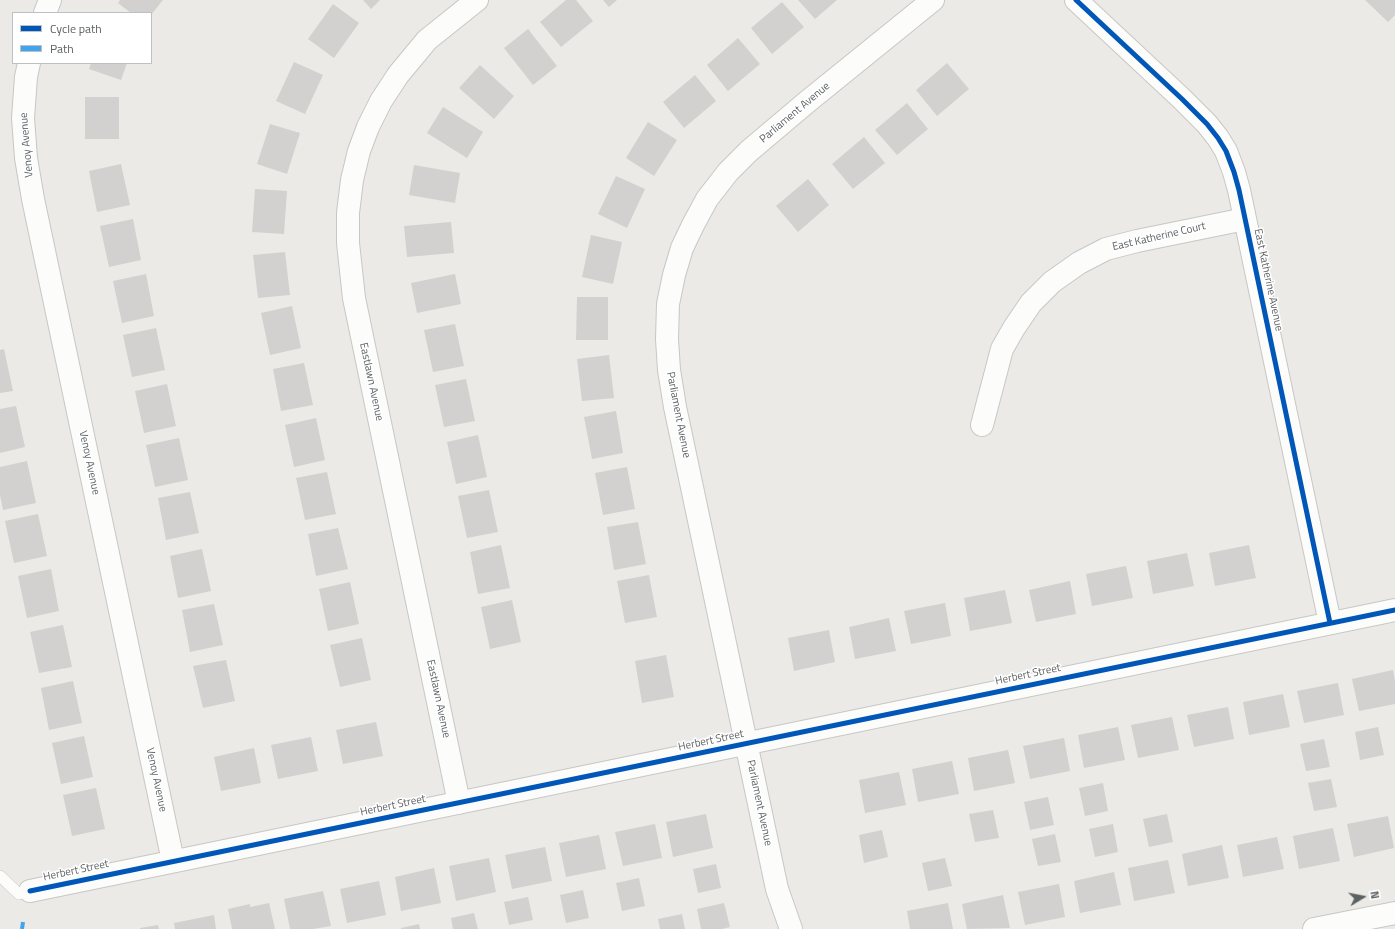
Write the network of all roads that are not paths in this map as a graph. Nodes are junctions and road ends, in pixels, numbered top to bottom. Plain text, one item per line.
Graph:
1 (50, 0) edge
2 (477, 0) edge
3 (933, 0) edge
4 (1076, 0) edge
5 (45, 12) edge
6 (29, 64) edge
7 (1245, 219) junction
8 (982, 425) dead end
9 (1395, 610) edge
10 (1330, 623) junction
11 (746, 744) junction
12 (459, 802) junction
13 (173, 862) junction
14 (0, 876) edge
15 (24, 892) joint
16 (1395, 913) edge
17 (791, 929) edge
18 (1314, 929) edge

1 - 5 street
2 - 12 street, Eastlawn Avenue
3 - 11 street, Parliament Avenue
4 - 7 street, East Katherine Avenue
6 - 13 street, Venoy Avenue
7 - 8 street, East Katherine Court
7 - 10 street, East Katherine Avenue
9 - 10 street, Herbert Street
10 - 11 street, Herbert Street
11 - 12 street, Herbert Street
11 - 17 street, Parliament Avenue
12 - 13 street, Herbert Street
13 - 15 street, Herbert Street
14 - 15 lane
16 - 18 street

